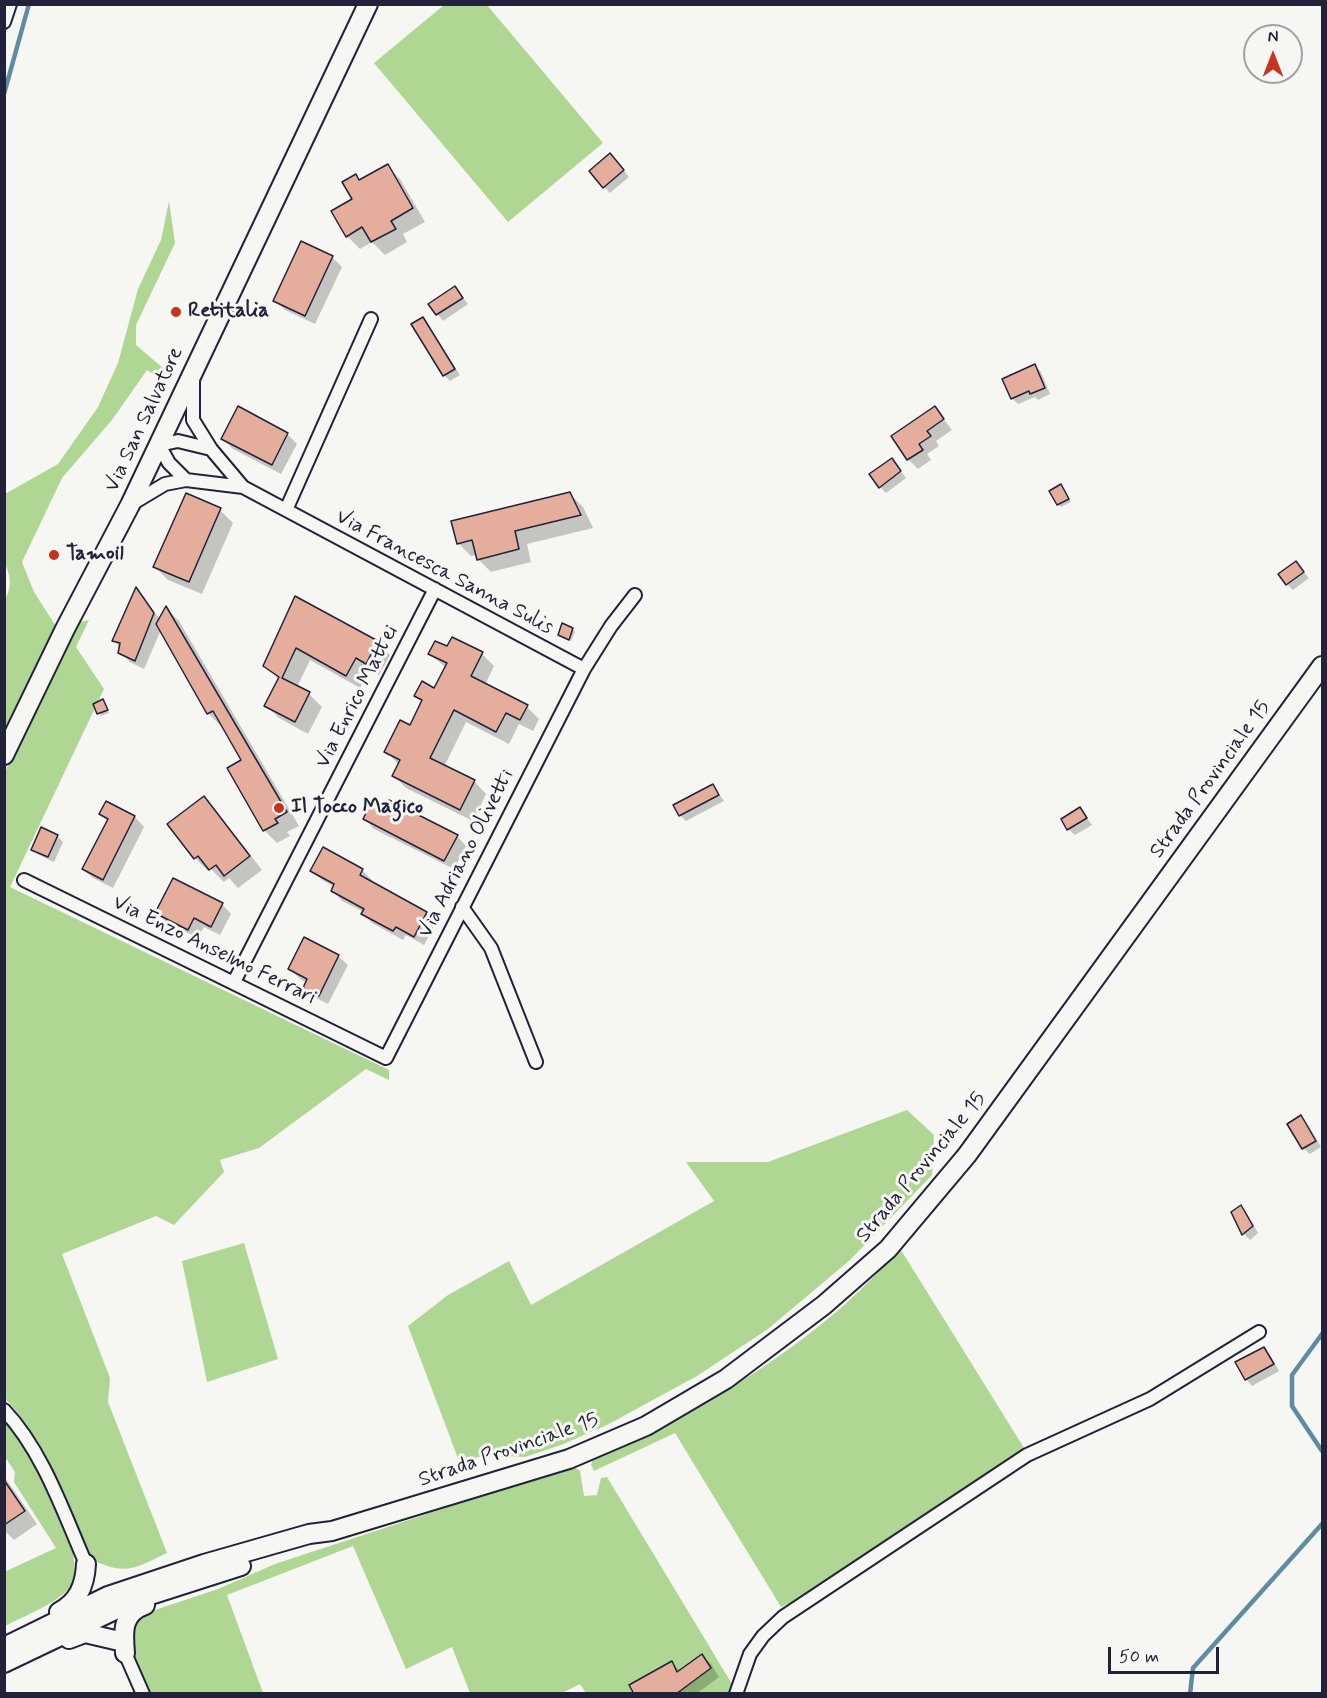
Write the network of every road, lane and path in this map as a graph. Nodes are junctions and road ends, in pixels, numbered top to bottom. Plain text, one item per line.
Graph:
1 (10, 4) edge
2 (368, 4) edge
3 (4, 22) edge
4 (371, 319) dead end
5 (193, 372) junction
6 (159, 445) junction
7 (211, 449) junction
8 (186, 480) junction
9 (243, 487) junction
10 (130, 505) junction
11 (286, 510) junction
12 (435, 589) junction
13 (634, 595) dead end
14 (1323, 666) edge
15 (584, 669) junction
16 (4, 755) edge
17 (24, 880) dead end
18 (462, 907) junction
19 (234, 982) junction
20 (386, 1058) joint
21 (536, 1062) dead end
22 (1259, 1332) dead end
23 (4, 1410) edge
24 (332, 1531) junction
25 (85, 1572) junction
26 (209, 1576) junction
27 (103, 1607) junction
28 (121, 1643) junction
29 (4, 1647) edge
30 (4, 1663) edge
31 (143, 1694) edge
32 (736, 1694) edge

1 - 3 street
2 - 5 main road, Via San Salvatore
4 - 11 street
5 - 6 main road, Via San Salvatore
5 - 7 street, Via Francesca Sanna Sulis
6 - 7 street
6 - 8 street
6 - 10 main road, Via San Salvatore
7 - 9 street, Via Francesca Sanna Sulis
8 - 9 street, Via Francesca Sanna Sulis
8 - 10 street, Via Francesca Sanna Sulis
9 - 11 street, Via Francesca Sanna Sulis
10 - 16 main road, Via San Salvatore
11 - 12 street, Via Francesca Sanna Sulis
12 - 15 street, Via Francesca Sanna Sulis
12 - 19 street, Via Enrico Mattei
13 - 15 street, Via Adriano Olivetti
14 - 24 main road, Strada Provinciale 15
15 - 18 street, Via Adriano Olivetti
17 - 19 street, Via Enzo Anselmo Ferrari
18 - 20 street, Via Adriano Olivetti
18 - 21 street
19 - 20 street, Via Enzo Anselmo Ferrari
22 - 32 street
23 - 25 street
24 - 26 main road, Strada Provinciale 15
24 - 27 main road, Strada Provinciale 15
25 - 27 main road
25 - 29 main road
26 - 27 main road, Strada Provinciale 15
26 - 28 main road
27 - 28 main road
27 - 29 main road, Strada Provinciale 15
27 - 30 main road, Strada Provinciale 15
28 - 30 main road
28 - 31 street

